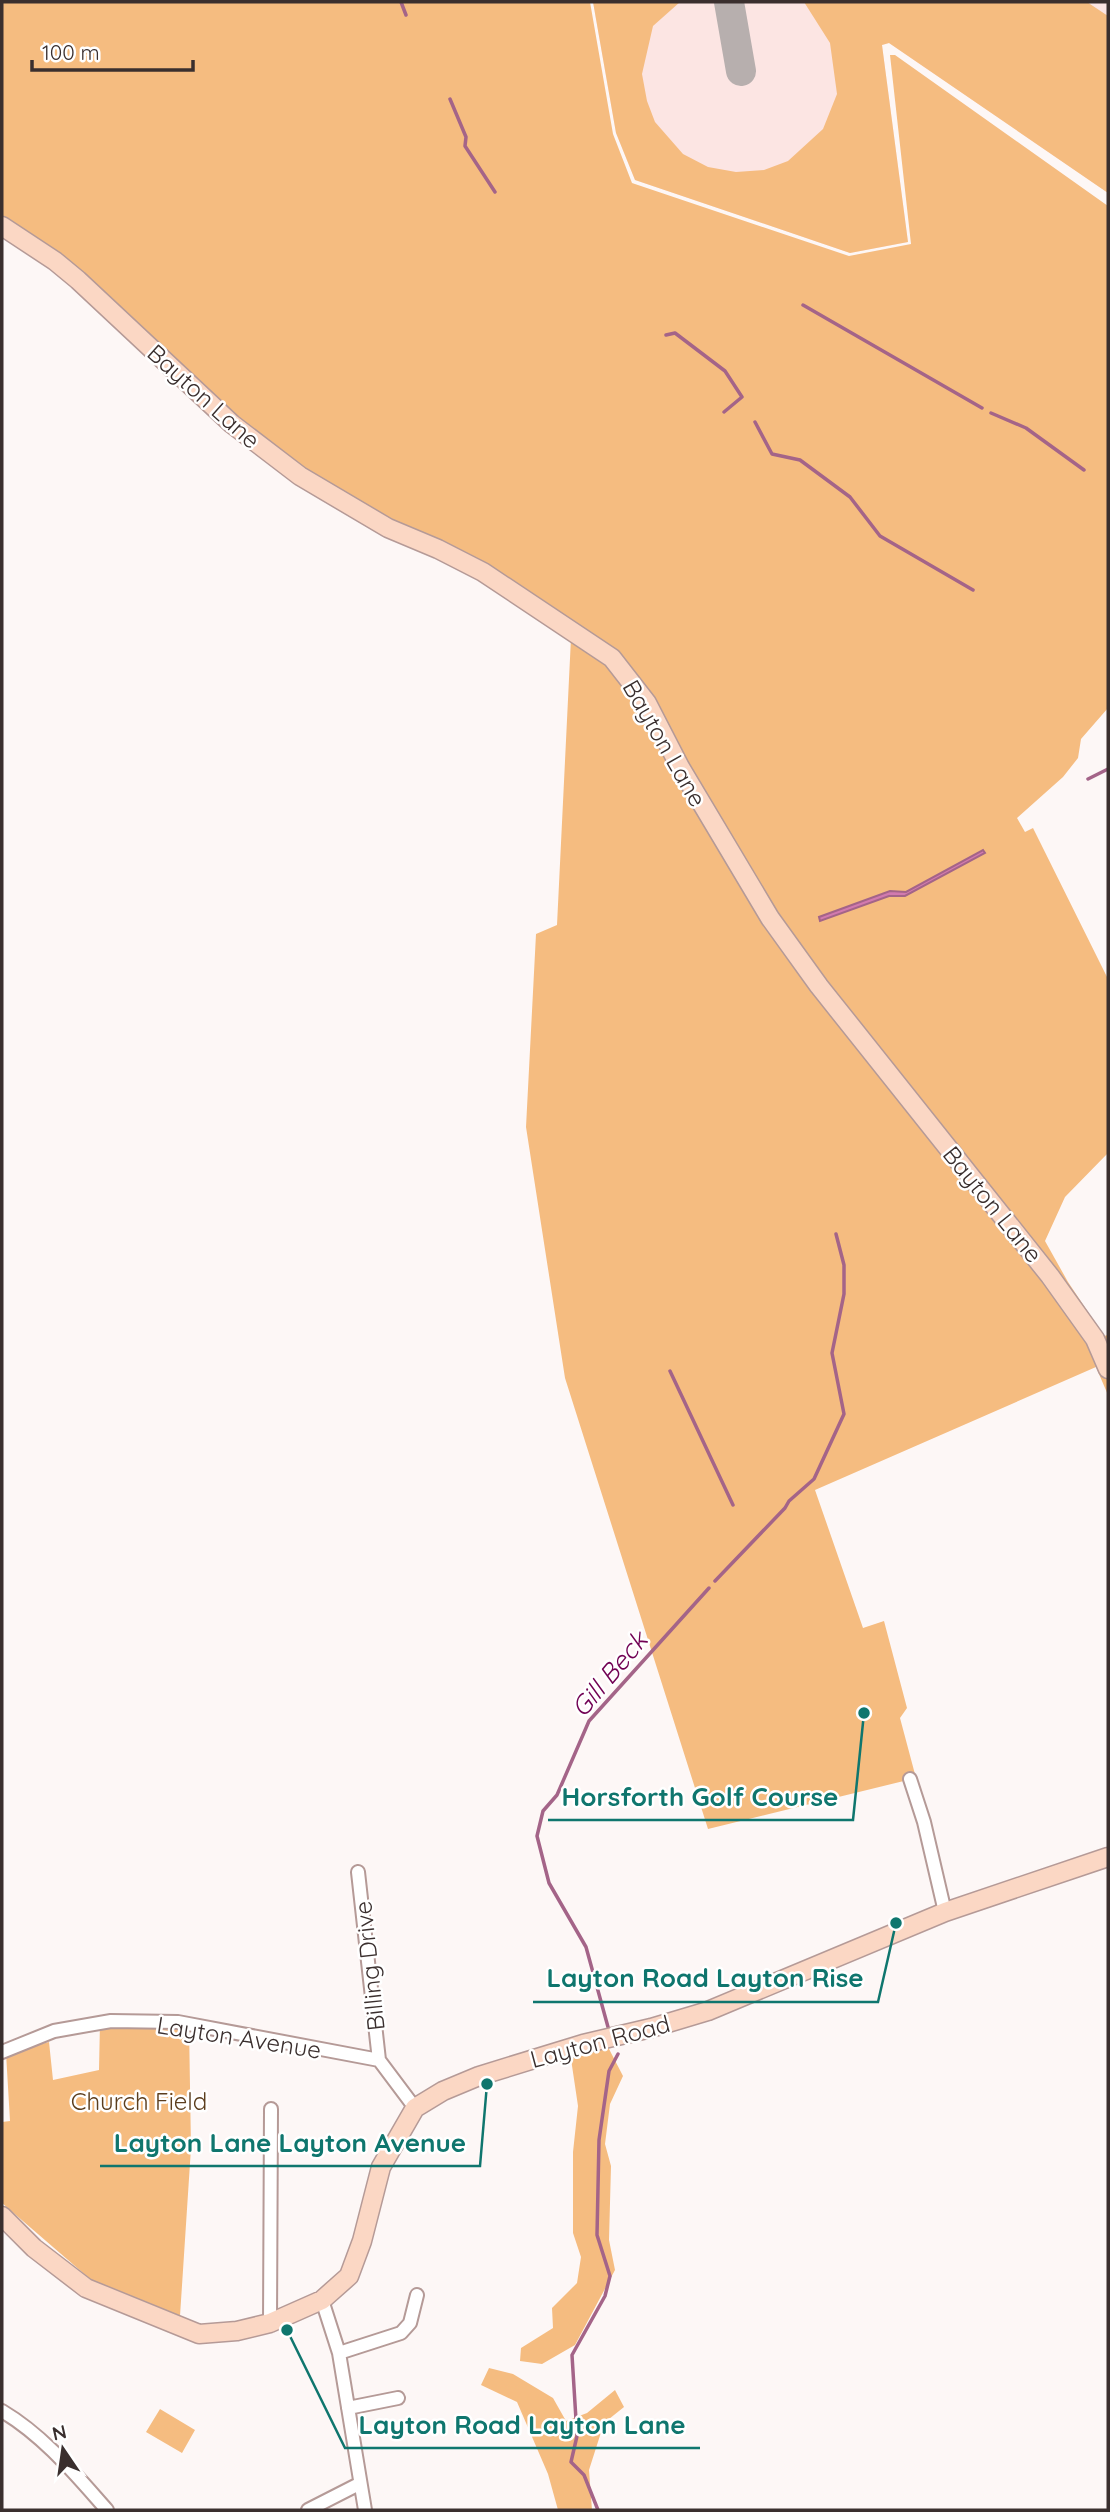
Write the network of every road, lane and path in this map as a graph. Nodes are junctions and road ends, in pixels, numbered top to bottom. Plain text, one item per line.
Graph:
1 (2, 226) edge
2 (1108, 1369) edge
3 (910, 1779) dead end
4 (1108, 1857) edge
5 (358, 1872) dead end
6 (945, 1912) junction
7 (2, 2053) edge
8 (379, 2060) junction
9 (415, 2108) junction
10 (271, 2109) dead end
11 (2, 2216) edge
12 (417, 2295) dead end
13 (323, 2300) junction
14 (270, 2323) junction
15 (339, 2353) junction
16 (398, 2398) dead end
17 (348, 2408) junction
18 (2, 2411) edge
19 (359, 2484) junction
20 (107, 2510) edge
21 (308, 2510) edge
22 (365, 2510) edge

1 - 2 street, Bayton Lane
3 - 6 street
4 - 6 street, Layton Road
5 - 8 street, Billing Drive
6 - 9 street, Layton Road
7 - 8 street, Layton Avenue
8 - 9 street
9 - 13 street, Layton Road
10 - 14 street
11 - 14 street
12 - 15 street
13 - 14 street
13 - 15 street
15 - 17 street
16 - 17 street
17 - 19 street
18 - 20 street
19 - 21 street
19 - 22 street

